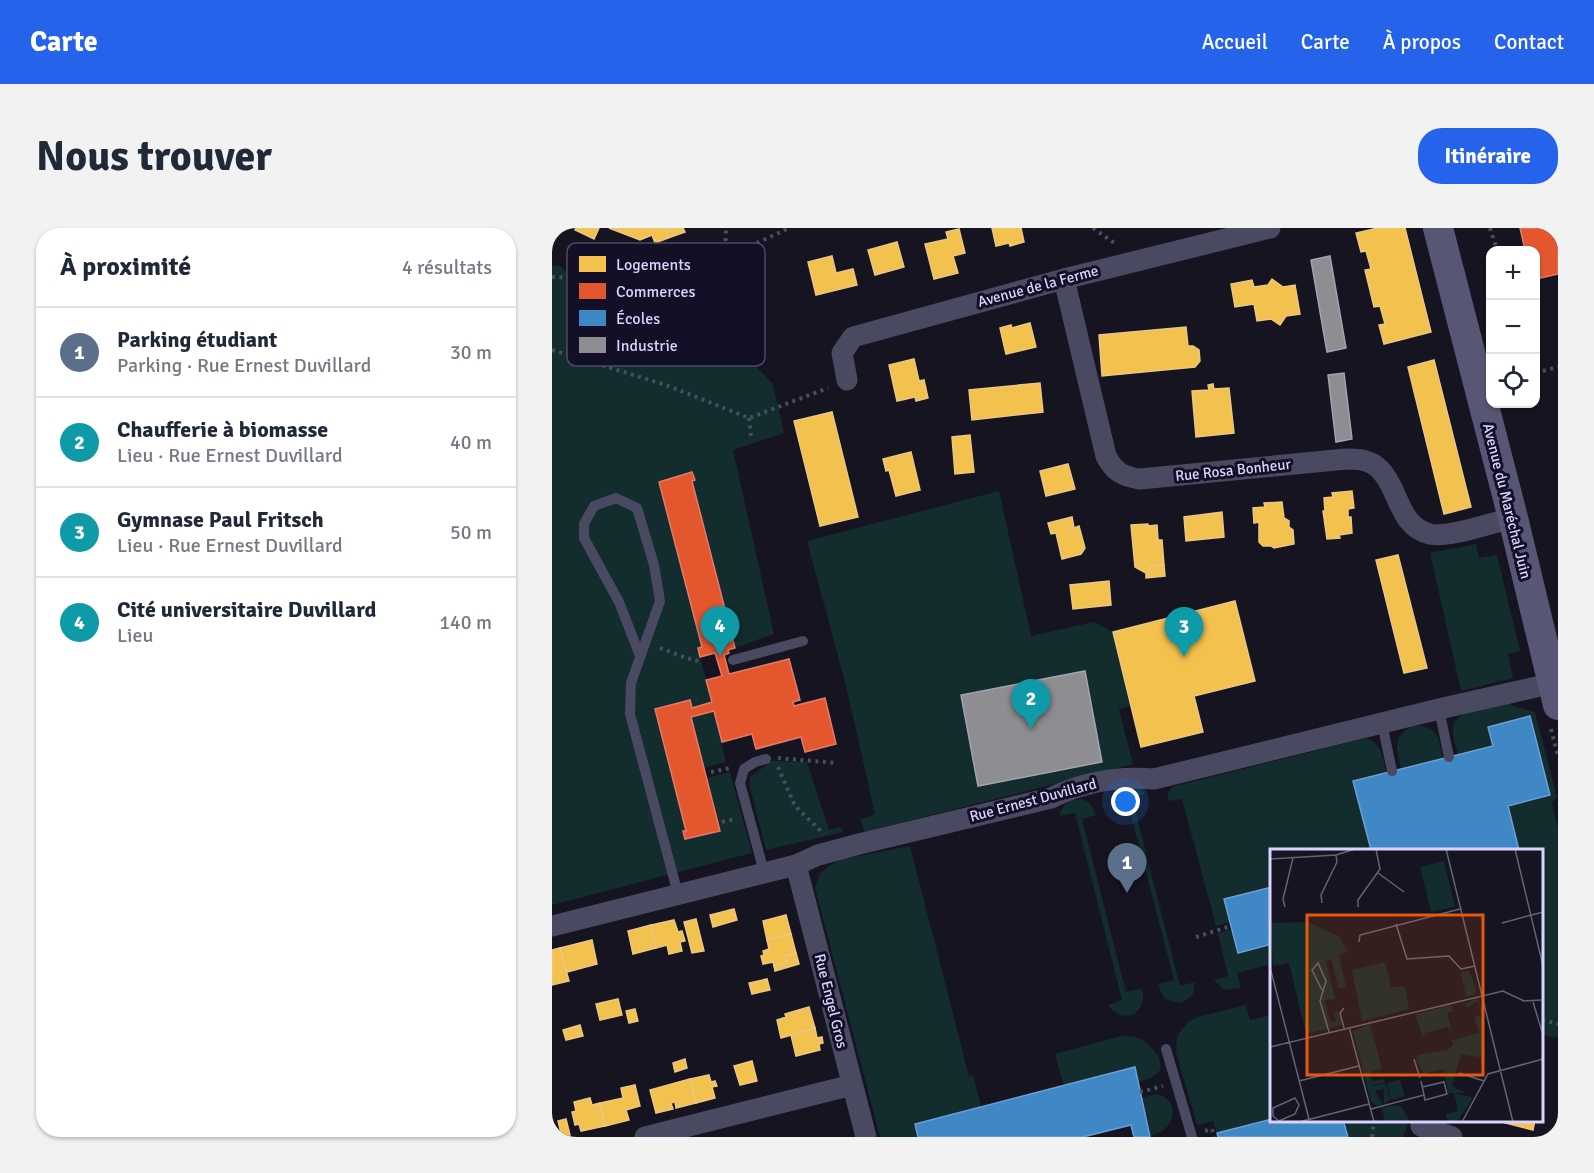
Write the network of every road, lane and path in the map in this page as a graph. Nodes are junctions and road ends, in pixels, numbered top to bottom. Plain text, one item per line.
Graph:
1 (726, 228) edge
2 (789, 228) edge
3 (1270, 228) edge
4 (1438, 228) edge
5 (1490, 228) edge
6 (725, 243) edge
7 (754, 243) edge
8 (1496, 246) edge
9 (1064, 279) junction
10 (552, 350) edge
11 (567, 355) edge
12 (604, 366) edge
13 (1558, 367) edge
14 (1543, 371) dead end
15 (847, 380) joint
16 (749, 418) junction
17 (752, 437) dead end
18 (1513, 518) junction
19 (803, 641) dead end
20 (644, 642) junction
21 (640, 656) junction
22 (734, 660) dead end
23 (699, 661) dead end
24 (1556, 690) edge
25 (1439, 709) junction
26 (1382, 723) junction
27 (1449, 757) dead end
28 (770, 758) joint
29 (785, 759) dead end
30 (836, 764) dead end
31 (1392, 771) dead end
32 (847, 847) junction
33 (795, 865) junction
34 (764, 872) junction
35 (678, 894) junction
36 (552, 926) edge
37 (1231, 926) dead end
38 (1196, 937) dead end
39 (1543, 1020) edge
40 (1558, 1024) edge
41 (1166, 1049) dead end
42 (1175, 1082) junction
43 (852, 1085) junction
44 (1140, 1092) dead end
45 (1374, 1122) edge
46 (1421, 1126) dead end
47 (645, 1137) edge
48 (866, 1137) edge
49 (1192, 1137) edge
50 (1372, 1137) edge
51 (1452, 1137) edge

1 - 6 path
2 - 7 path
3 - 9 street, Avenue de la Ferme
4 - 18 street, Avenue du Maréchal Juin
5 - 8 path
9 - 15 street, Avenue de la Ferme
9 - 18 street, Rue Rosa Bonheur
10 - 11 path
12 - 16 path
13 - 14 path
15 - 16 path
16 - 17 path
18 - 24 street, Avenue du Maréchal Juin
19 - 22 lane
20 - 21 lane
20 - 21 lane
20 - 23 path
21 - 35 lane
24 - 25 street, Rue Ernest Duvillard
25 - 26 street, Rue Ernest Duvillard
25 - 27 lane
26 - 31 lane
26 - 32 street, Rue Ernest Duvillard
28 - 32 path
28 - 34 lane
29 - 30 path
32 - 33 street, Rue Ernest Duvillard
33 - 34 street, Rue Ernest Duvillard
33 - 43 street, Rue Engel Gros
34 - 35 street, Rue Ernest Duvillard
35 - 36 street, Rue Ernest Duvillard
37 - 38 path
39 - 40 path
41 - 42 lane
42 - 44 path
42 - 49 lane
43 - 47 street
43 - 48 street, Rue Engel Gros
45 - 50 path
46 - 51 street

